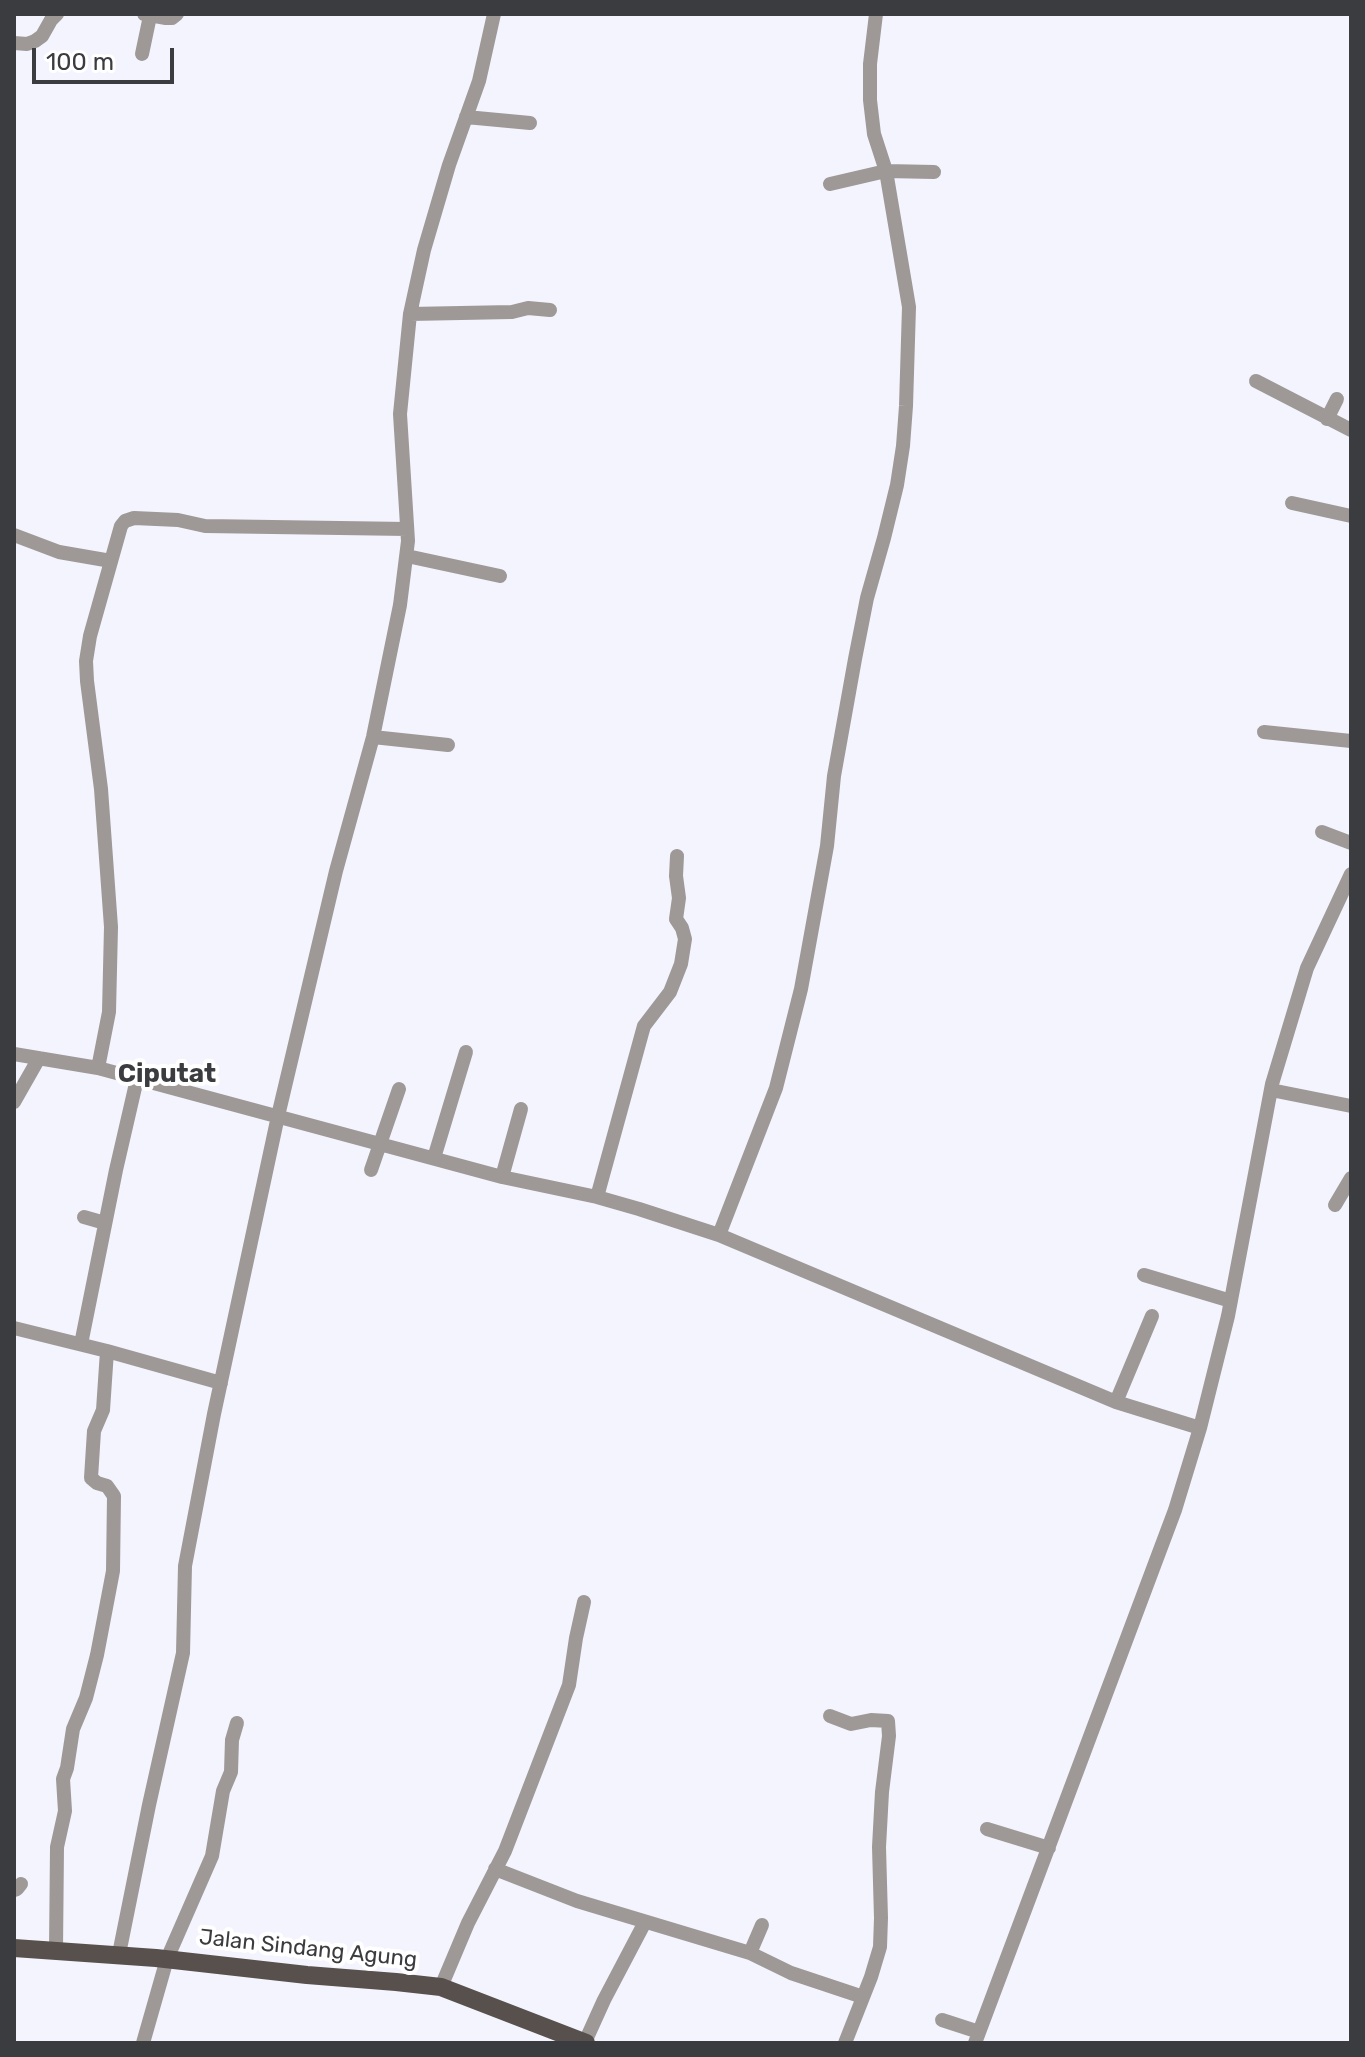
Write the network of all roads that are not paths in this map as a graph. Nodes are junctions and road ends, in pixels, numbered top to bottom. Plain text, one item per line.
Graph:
1 (57, 14) edge
2 (177, 14) edge
3 (494, 14) edge
4 (876, 14) edge
5 (147, 15) edge
6 (14, 43) edge
7 (142, 54) dead end
8 (466, 117) junction
9 (530, 123) dead end
10 (886, 171) junction
11 (934, 172) dead end
12 (830, 184) dead end
13 (550, 310) dead end
14 (410, 314) junction
15 (1256, 381) dead end
16 (1337, 399) dead end
17 (1327, 419) junction
18 (1351, 430) edge
19 (1292, 503) dead end
20 (1351, 516) edge
21 (407, 529) junction
22 (14, 535) edge
23 (407, 556) junction
24 (111, 561) junction
25 (500, 576) dead end
26 (1264, 732) dead end
27 (373, 737) junction
28 (1351, 741) edge
29 (448, 745) dead end
30 (1322, 832) dead end
31 (1351, 843) edge
32 (677, 856) dead end
33 (1351, 874) edge
34 (466, 1052) dead end
35 (14, 1054) edge
36 (39, 1058) junction
37 (98, 1068) junction
38 (137, 1079) junction
39 (399, 1089) dead end
40 (1271, 1090) junction
41 (14, 1102) edge
42 (1351, 1106) edge
43 (521, 1109) dead end
44 (278, 1116) junction
45 (381, 1144) junction
46 (434, 1158) junction
47 (371, 1170) dead end
48 (502, 1177) junction
49 (1351, 1178) edge
50 (597, 1197) junction
51 (1335, 1205) dead end
52 (84, 1217) dead end
53 (105, 1223) junction
54 (719, 1235) junction
55 (1144, 1275) dead end
56 (1231, 1301) junction
57 (1152, 1316) dead end
58 (14, 1328) edge
59 (81, 1344) junction
60 (107, 1351) junction
61 (221, 1383) junction
62 (1116, 1402) junction
63 (1200, 1428) junction
64 (584, 1602) dead end
65 (830, 1716) dead end
66 (237, 1723) dead end
67 (987, 1829) dead end
68 (1049, 1848) junction
69 (495, 1869) junction
70 (645, 1922) junction
71 (762, 1925) dead end
72 (14, 1948) edge
73 (56, 1950) junction
74 (750, 1953) junction
75 (119, 1954) junction
76 (167, 1959) junction
77 (441, 1987) junction
78 (863, 1997) junction
79 (942, 2020) dead end
80 (555, 2037) edge
81 (977, 2038) edge
82 (143, 2043) edge
83 (586, 2043) edge
84 (845, 2043) edge

1 - 6 street
2 - 5 street
3 - 8 street
4 - 10 street
5 - 7 street
8 - 9 street
8 - 14 street
10 - 11 street
10 - 12 street
10 - 54 street
13 - 14 street
14 - 21 street
15 - 17 street
16 - 17 street
17 - 18 street
19 - 20 street
21 - 23 street
21 - 24 street
22 - 24 street
23 - 25 street
23 - 27 street
24 - 37 street
26 - 28 street
27 - 29 street
27 - 44 street
30 - 31 street
32 - 50 street
33 - 40 street
34 - 46 street
35 - 36 street
36 - 37 street
36 - 41 street
37 - 38 street
38 - 44 street
38 - 53 street
39 - 45 street
40 - 42 street
40 - 56 street
43 - 48 street
44 - 45 street
44 - 61 street
45 - 46 street
45 - 47 street
46 - 48 street
48 - 50 street
49 - 51 street
50 - 54 street
52 - 53 street
53 - 59 street
54 - 62 street
55 - 56 street
56 - 63 street
57 - 62 street
58 - 59 street
59 - 60 street
60 - 61 street
60 - 73 street
61 - 75 street
62 - 63 street
63 - 68 street
64 - 69 street
65 - 78 street
66 - 76 street
67 - 68 street
68 - 81 street
69 - 70 street
69 - 77 street
70 - 74 street
70 - 83 street
71 - 74 street
72 - 73 main road, Jalan Sindang Agung
73 - 75 main road, Jalan Sindang Agung
74 - 78 street
75 - 76 main road, Jalan Sindang Agung
76 - 77 main road, Jalan Sindang Agung
76 - 82 street
77 - 80 main road, Jalan Sindang Agung
78 - 84 street
79 - 81 street
80 - 83 main road, Jalan Sindang Agung

